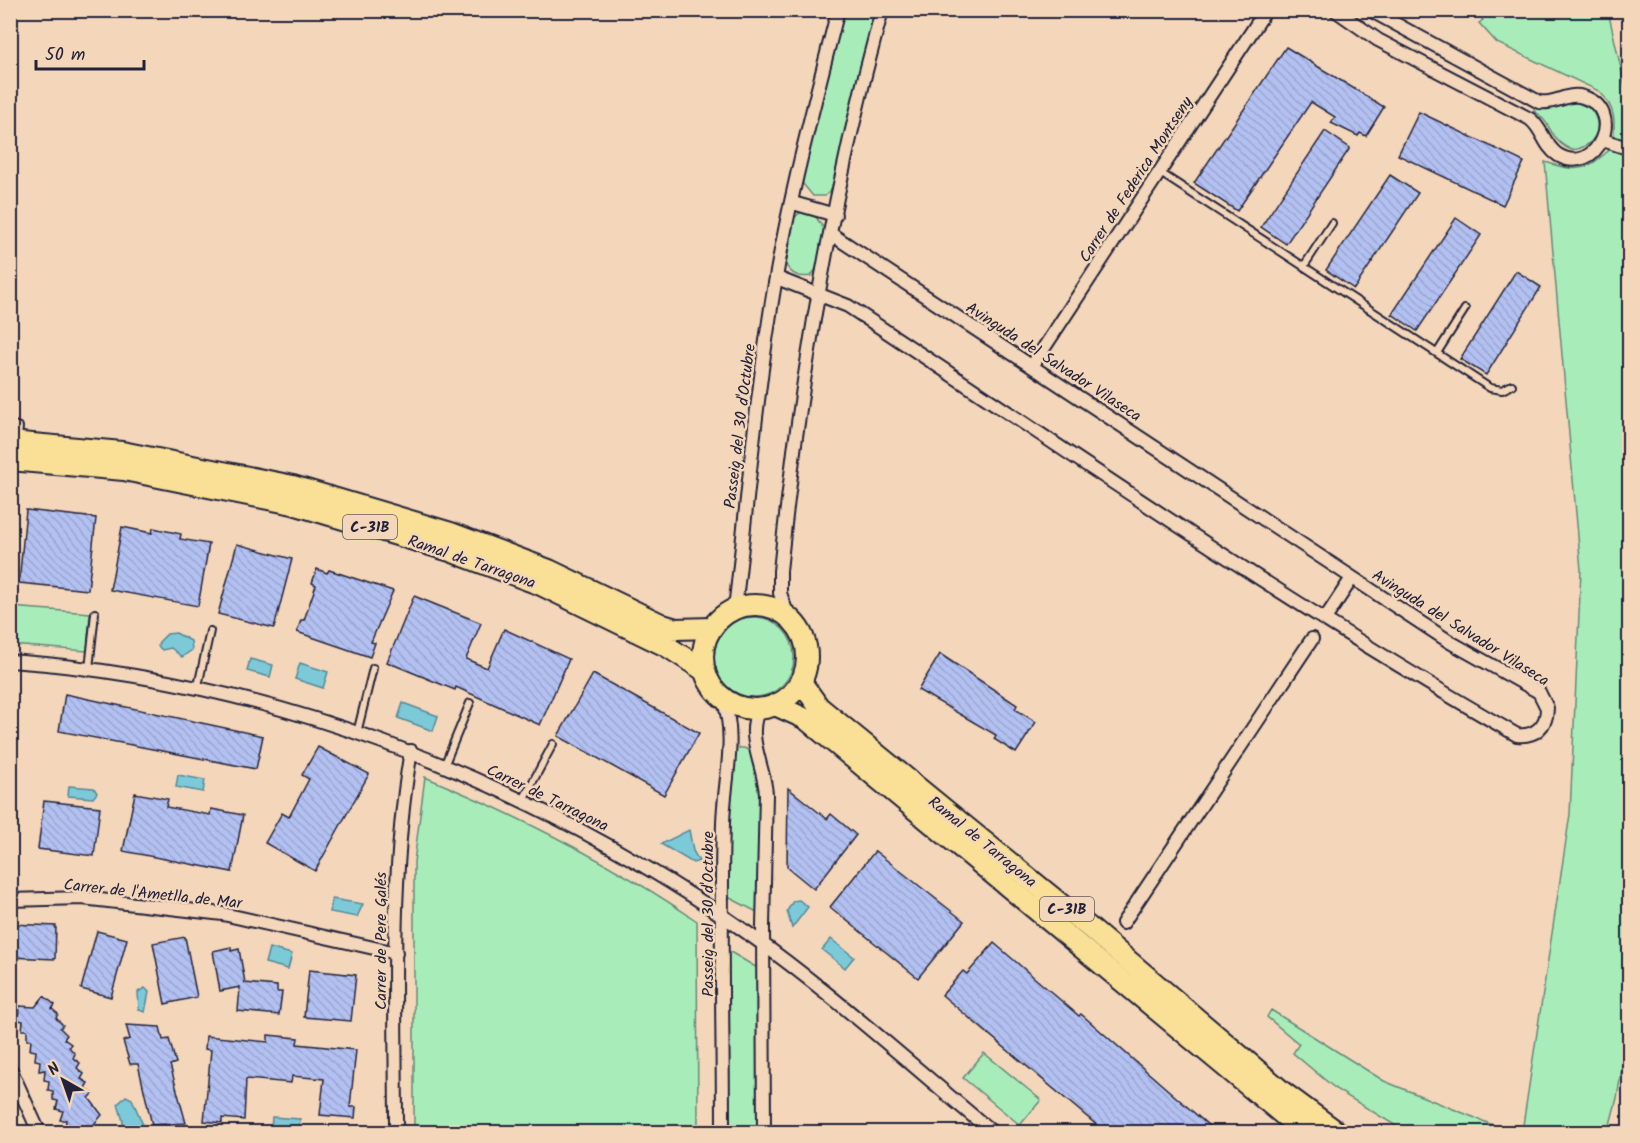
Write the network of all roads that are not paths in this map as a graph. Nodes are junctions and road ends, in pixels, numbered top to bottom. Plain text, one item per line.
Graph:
1 (838, 10) edge
2 (882, 10) edge
3 (1266, 10) edge
4 (1335, 10) edge
5 (1370, 10) edge
6 (1603, 140) junction
7 (1629, 149) edge
8 (1160, 172) junction
9 (793, 203) junction
10 (835, 215) junction
11 (1332, 223) dead end
12 (831, 234) junction
13 (1304, 266) junction
14 (777, 279) junction
15 (818, 293) junction
16 (1465, 309) dead end
17 (1437, 353) junction
18 (1032, 366) junction
19 (1512, 385) dead end
20 (10, 423) edge
21 (13, 448) edge
22 (1352, 578) junction
23 (729, 612) junction
24 (95, 613) dead end
25 (788, 617) junction
26 (1325, 619) junction
27 (712, 628) junction
28 (210, 631) dead end
29 (1312, 639) dead end
30 (10, 661) edge
31 (373, 668) dead end
32 (89, 669) junction
33 (705, 671) junction
34 (801, 682) junction
35 (198, 686) junction
36 (722, 696) junction
37 (470, 702) dead end
38 (767, 707) junction
39 (357, 734) junction
40 (553, 744) dead end
41 (411, 752) junction
42 (444, 766) junction
43 (523, 800) junction
44 (10, 900) edge
45 (723, 916) junction
46 (1123, 923) dead end
47 (764, 945) junction
48 (396, 953) junction
49 (10, 1068) edge
50 (1231, 1072) junction
51 (39, 1132) edge
52 (396, 1132) edge
53 (723, 1132) edge
54 (764, 1132) edge
55 (993, 1132) edge
56 (1286, 1132) edge
57 (1304, 1132) edge
58 (1337, 1132) edge

1 - 9 street, Passeig del 30 d'Octubre
2 - 10 street
3 - 8 street, Carrer de Federica Montseny
4 - 6 street
5 - 6 street
6 - 7 street
8 - 13 lane
8 - 18 street, Carrer de Federica Montseny
9 - 10 street
9 - 14 street, Passeig del 30 d'Octubre
10 - 12 street
11 - 13 lane
12 - 15 street
12 - 18 street, Avinguda del Salvador Vilaseca
13 - 17 lane
14 - 15 street
14 - 23 street, Passeig del 30 d'Octubre
15 - 25 street
15 - 26 street, Avinguda del Salvador Vilaseca
16 - 17 lane
17 - 19 lane
18 - 22 street, Avinguda del Salvador Vilaseca
20 - 21 lane
21 - 27 main road, Ramal de Tarragona / C-31B
21 - 33 main road, Ramal de Tarragona / C-31B
22 - 26 street
22 - 26 street, Avinguda del Salvador Vilaseca
23 - 25 main road
23 - 27 main road
24 - 32 lane
25 - 34 main road
27 - 33 main road
28 - 35 lane
29 - 46 street
30 - 32 street, Carrer de Tarragona
31 - 39 lane
32 - 35 street, Carrer de Tarragona
33 - 36 main road, C-31B
34 - 38 main road
34 - 58 main road, Ramal de Tarragona / C-31B
35 - 39 street, Carrer de Tarragona
36 - 38 main road, C-31B
36 - 45 street, Passeig del 30 d'Octubre
37 - 42 lane
38 - 47 street
38 - 50 main road, Ramal de Tarragona / C-31B
39 - 41 street, Carrer de Tarragona
40 - 43 lane
41 - 42 street, Carrer de Tarragona
41 - 48 street, Carrer de Pere Galés
42 - 43 street, Carrer de Tarragona
43 - 45 street, Carrer de Tarragona
44 - 48 street, Carrer de l'Ametlla de Mar
45 - 47 street, Carrer de Tarragona
45 - 53 street, Passeig del 30 d'Octubre
47 - 54 street
47 - 55 street, Carrer de Tarragona
48 - 52 street, Carrer de Pere Galés
49 - 51 street
50 - 56 main road, C-31B
50 - 57 main road, Ramal de Tarragona / C-31B

